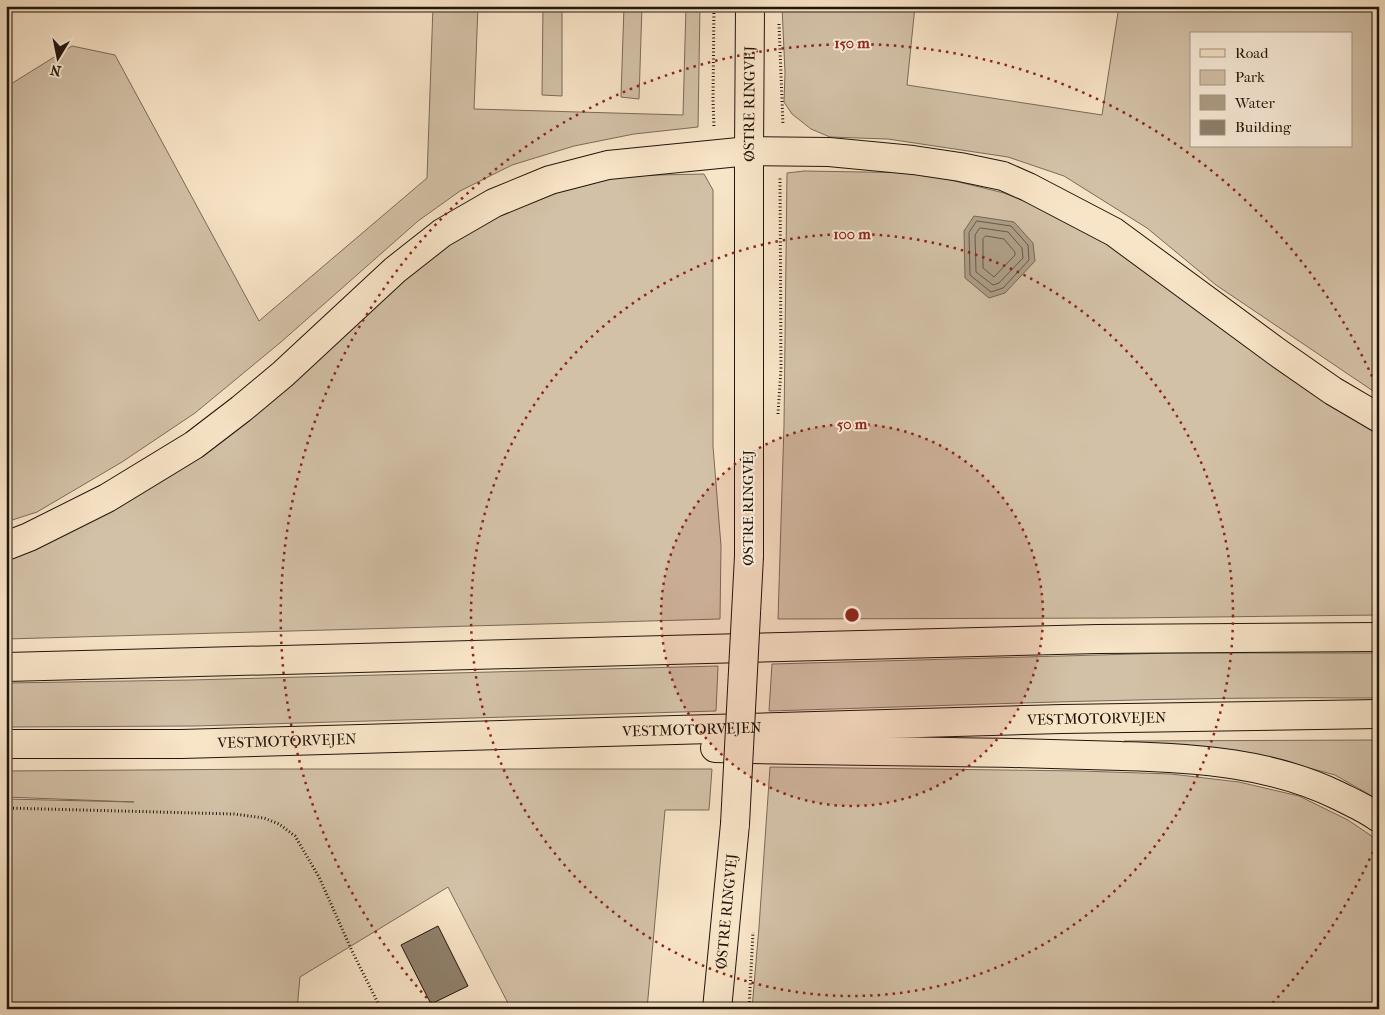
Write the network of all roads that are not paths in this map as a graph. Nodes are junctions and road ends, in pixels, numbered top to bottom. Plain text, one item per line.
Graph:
1 (750, 6) edge
2 (749, 152) junction
3 (1379, 418) edge
4 (6, 546) edge
5 (1379, 637) edge
6 (6, 667) edge
7 (1379, 714) edge
8 (419, 737) junction
9 (6, 744) edge
10 (1379, 818) edge
11 (717, 1009) edge

1 - 2 main road, ØSTRE RINGVEJ
2 - 3 main road
2 - 4 main road
2 - 11 main road, ØSTRE RINGVEJ, bridge
5 - 6 main road
7 - 8 main road, VESTMOTORVEJEN
8 - 9 main road, VESTMOTORVEJEN
8 - 10 main road

